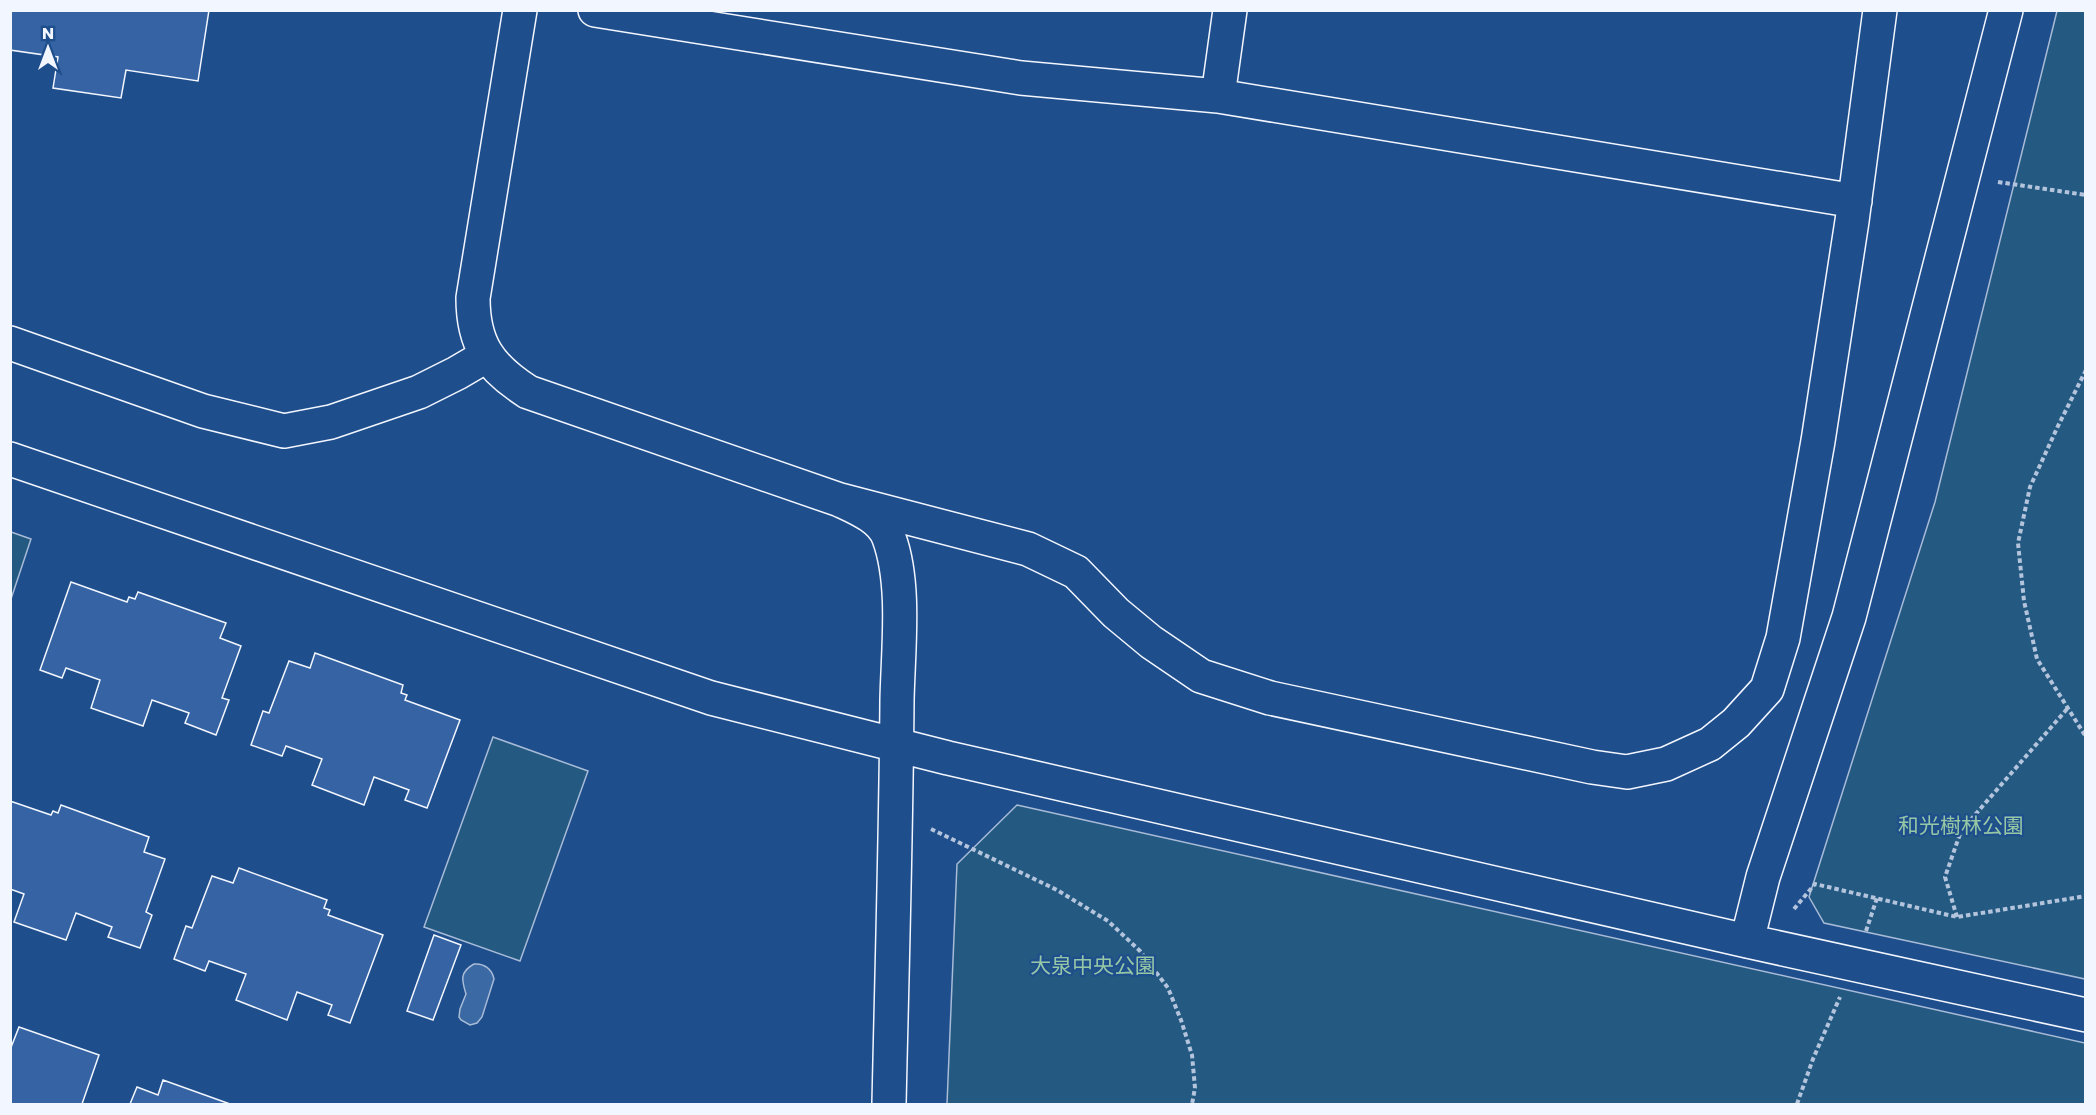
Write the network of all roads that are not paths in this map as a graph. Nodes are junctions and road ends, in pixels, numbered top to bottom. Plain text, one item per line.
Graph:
1 (520, 10) edge
2 (595, 10) edge
3 (1230, 10) edge
4 (1880, 10) edge
5 (2006, 10) edge
6 (1218, 96) junction
7 (1855, 201) junction
8 (10, 343) edge
9 (486, 356) junction
10 (10, 459) edge
11 (840, 500) junction
12 (897, 744) junction
13 (1747, 941) junction
14 (2085, 1015) edge
15 (889, 1104) edge

1 - 9 street
2 - 6 street
3 - 6 street
4 - 7 street
5 - 13 street
6 - 7 street
7 - 11 street
8 - 9 street
9 - 11 street
10 - 12 street
11 - 12 street
12 - 13 street
12 - 15 street
13 - 14 street

